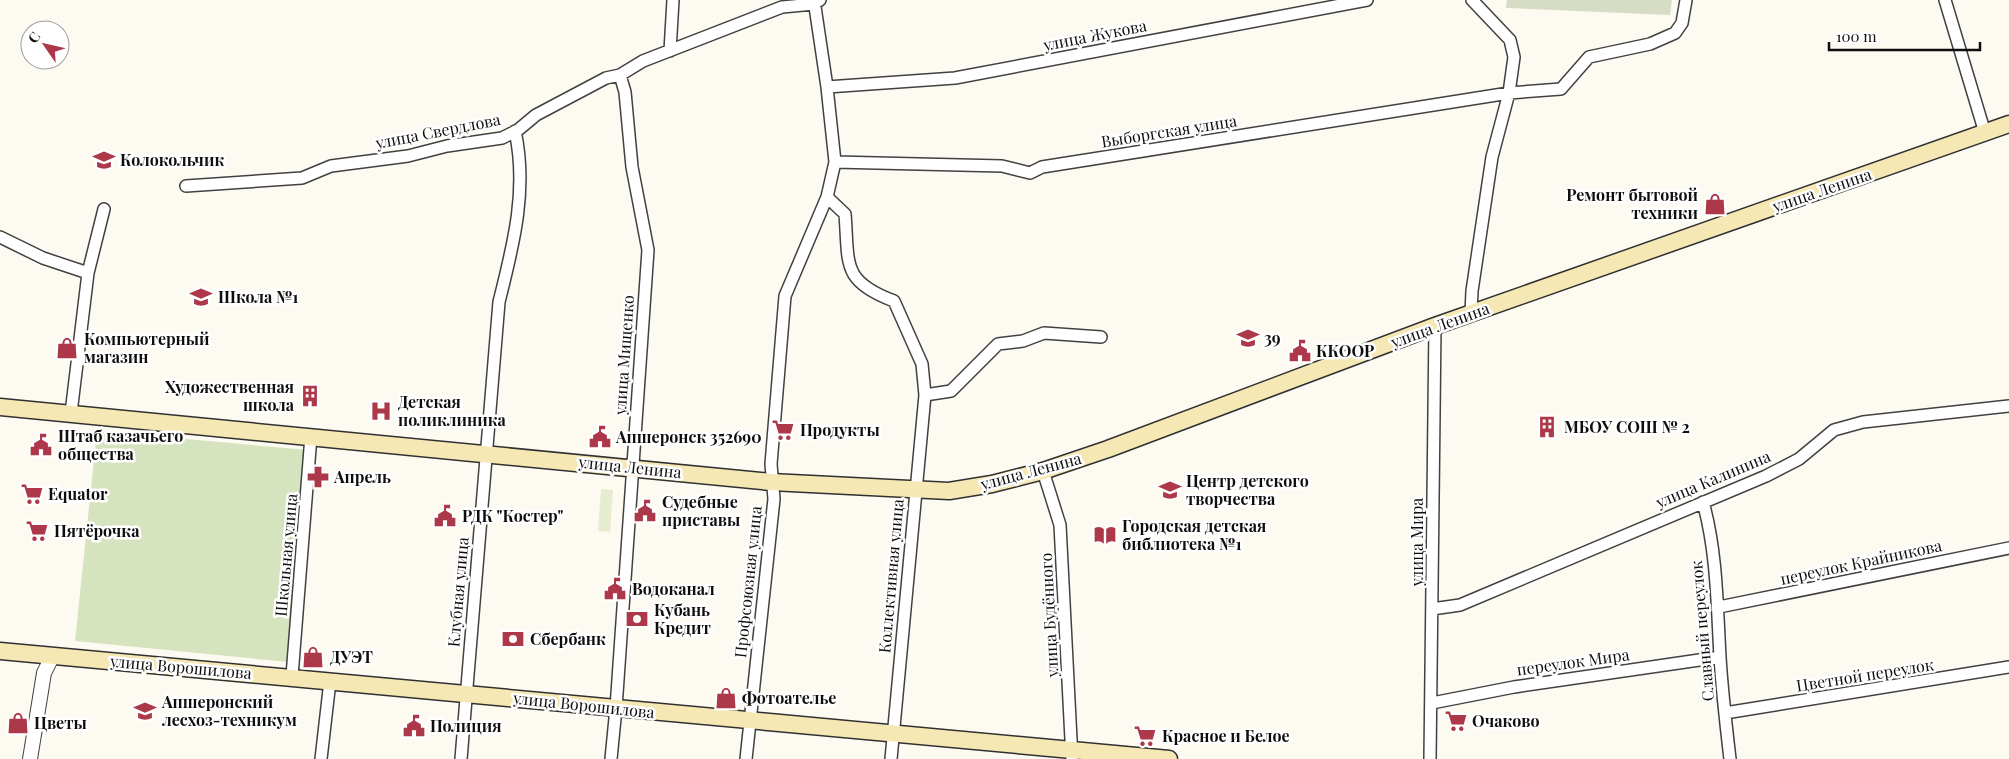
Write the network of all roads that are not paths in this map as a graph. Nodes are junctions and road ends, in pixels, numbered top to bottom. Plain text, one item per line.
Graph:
1 (673, 0) edge
2 (1368, 0) edge
3 (1472, 0) edge
4 (1686, 0) edge
5 (1945, 0) edge
6 (816, 1) edge
7 (670, 51) junction
8 (620, 75) junction
9 (827, 87) junction
10 (1508, 93) junction
11 (2009, 124) edge
12 (515, 131) junction
13 (1985, 133) junction
14 (835, 162) junction
15 (186, 186) dead end
16 (827, 197) junction
17 (104, 209) dead end
18 (0, 237) edge
19 (88, 274) junction
20 (1471, 313) junction
21 (1435, 326) junction
22 (1101, 337) dead end
23 (925, 395) junction
24 (2009, 406) edge
25 (0, 407) edge
26 (71, 414) junction
27 (312, 436) junction
28 (486, 454) junction
29 (633, 467) junction
30 (1043, 471) junction
31 (771, 482) junction
32 (915, 490) junction
33 (1703, 502) junction
34 (2009, 548) edge
35 (1719, 607) junction
36 (1432, 609) junction
37 (0, 651) edge
38 (53, 655) junction
39 (1720, 656) junction
40 (2009, 667) edge
41 (292, 676) junction
42 (330, 681) junction
43 (466, 694) junction
44 (1432, 703) junction
45 (616, 708) junction
46 (1725, 713) junction
47 (750, 721) junction
48 (893, 734) junction
49 (1072, 755) edge
50 (30, 759) edge
51 (321, 759) edge
52 (461, 759) edge
53 (611, 759) edge
54 (746, 759) edge
55 (891, 759) edge
56 (1169, 759) edge
57 (1430, 759) edge
58 (1730, 759) edge

1 - 7 street
2 - 9 street, улица Жукова
3 - 10 street
4 - 10 street
5 - 13 street
6 - 7 street, улица Свердлова
6 - 9 street, Профсоюзная улица
7 - 8 street, улица Свердлова
8 - 12 street, улица Свердлова
8 - 29 street, улица Мищенко
9 - 14 street, Профсоюзная улица
10 - 14 street, Выборгская улица
10 - 20 street
11 - 13 main road, улица Ленина
12 - 15 street, улица Свердлова
12 - 28 street, Клубная улица
13 - 20 main road, улица Ленина
14 - 16 street, Профсоюзная улица
16 - 23 street, Коллективная улица
16 - 31 street, Профсоюзная улица
17 - 19 street
18 - 19 street
19 - 26 street
20 - 21 main road, улица Ленина
21 - 30 main road, улица Ленина
21 - 36 street, улица Мира
22 - 23 street
23 - 32 street, Коллективная улица
24 - 33 street, улица Калинина
25 - 26 main road, улица Ленина
26 - 27 main road, улица Ленина
27 - 28 main road, улица Ленина
27 - 41 street, Школьная улица
28 - 29 main road, улица Ленина
28 - 43 street, Клубная улица
29 - 31 main road, улица Ленина
29 - 45 street, улица Мищенко
30 - 32 main road, улица Ленина
30 - 49 street, улица Будённого
31 - 32 main road, улица Ленина
31 - 47 street, Профсоюзная улица
32 - 48 street, Коллективная улица
33 - 35 street, Славный переулок
33 - 36 street, улица Калинина
34 - 35 street, переулок Крайникова
35 - 39 street, Славный переулок
36 - 44 street, улица Мира
37 - 38 main road, улица Ворошилова
38 - 41 main road, улица Ворошилова
38 - 50 street
39 - 44 street, переулок Мира
39 - 46 street, Славный переулок
40 - 46 street, Цветной переулок
41 - 42 main road, улица Ворошилова
42 - 43 main road, улица Ворошилова
42 - 51 street
43 - 45 main road, улица Ворошилова
43 - 52 street, Клубная улица
44 - 57 street, улица Мира
45 - 47 main road, улица Ворошилова
45 - 53 street, улица Мищенко
46 - 58 street, Славный переулок
47 - 48 main road, улица Ворошилова
47 - 54 street, Профсоюзная улица
48 - 49 main road, улица Ворошилова
48 - 55 street, Коллективная улица
49 - 56 main road, улица Ворошилова

